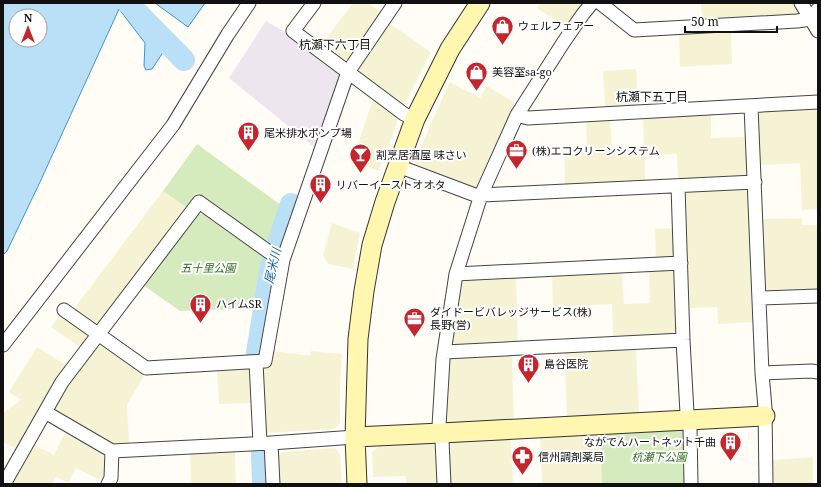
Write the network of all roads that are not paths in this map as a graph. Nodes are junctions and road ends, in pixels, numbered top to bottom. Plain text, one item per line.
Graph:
1 (249, 3) edge
2 (314, 3) edge
3 (395, 3) edge
4 (480, 3) edge
5 (592, 3) edge
6 (600, 3) edge
7 (801, 3) edge
8 (814, 14) edge
9 (818, 31) edge
10 (348, 72) junction
11 (818, 102) edge
12 (751, 106) junction
13 (517, 115) junction
14 (415, 119) junction
15 (398, 166) junction
16 (755, 182) junction
17 (678, 186) junction
18 (481, 195) junction
19 (277, 257) junction
20 (681, 263) junction
21 (456, 274) junction
22 (818, 296) edge
23 (760, 298) junction
24 (64, 310) dead end
25 (99, 334) junction
26 (683, 340) junction
27 (3, 345) edge
28 (445, 352) junction
29 (256, 362) junction
30 (818, 372) edge
31 (762, 373) junction
32 (45, 412) junction
33 (765, 416) junction
34 (688, 420) junction
35 (441, 433) junction
36 (355, 437) junction
37 (266, 443) junction
38 (112, 451) junction
39 (4, 484) edge
40 (108, 484) edge
41 (273, 484) edge
42 (357, 484) edge
43 (444, 484) edge
44 (691, 484) edge
45 (766, 484) edge

1 - 27 street
2 - 10 street
3 - 10 street
4 - 14 street
5 - 13 street
6 - 8 street
7 - 8 street
8 - 9 street
10 - 14 street
10 - 19 street
11 - 12 street
12 - 13 street
12 - 16 street
13 - 18 street
14 - 15 street
15 - 18 street
15 - 36 street
16 - 17 street
16 - 23 street
17 - 18 street
17 - 20 street
18 - 21 street
19 - 25 street
19 - 29 street
20 - 21 street
20 - 26 street
21 - 28 street
22 - 23 street
23 - 31 street
24 - 25 street
25 - 29 street
25 - 32 street
26 - 28 street
26 - 34 street
28 - 35 street
29 - 37 street
30 - 31 street
31 - 33 street
32 - 38 street
32 - 39 street
33 - 34 street
33 - 45 street
34 - 35 street
34 - 44 street
35 - 36 street
35 - 43 street
36 - 37 street
36 - 42 street
37 - 38 street
37 - 41 street
38 - 40 street

